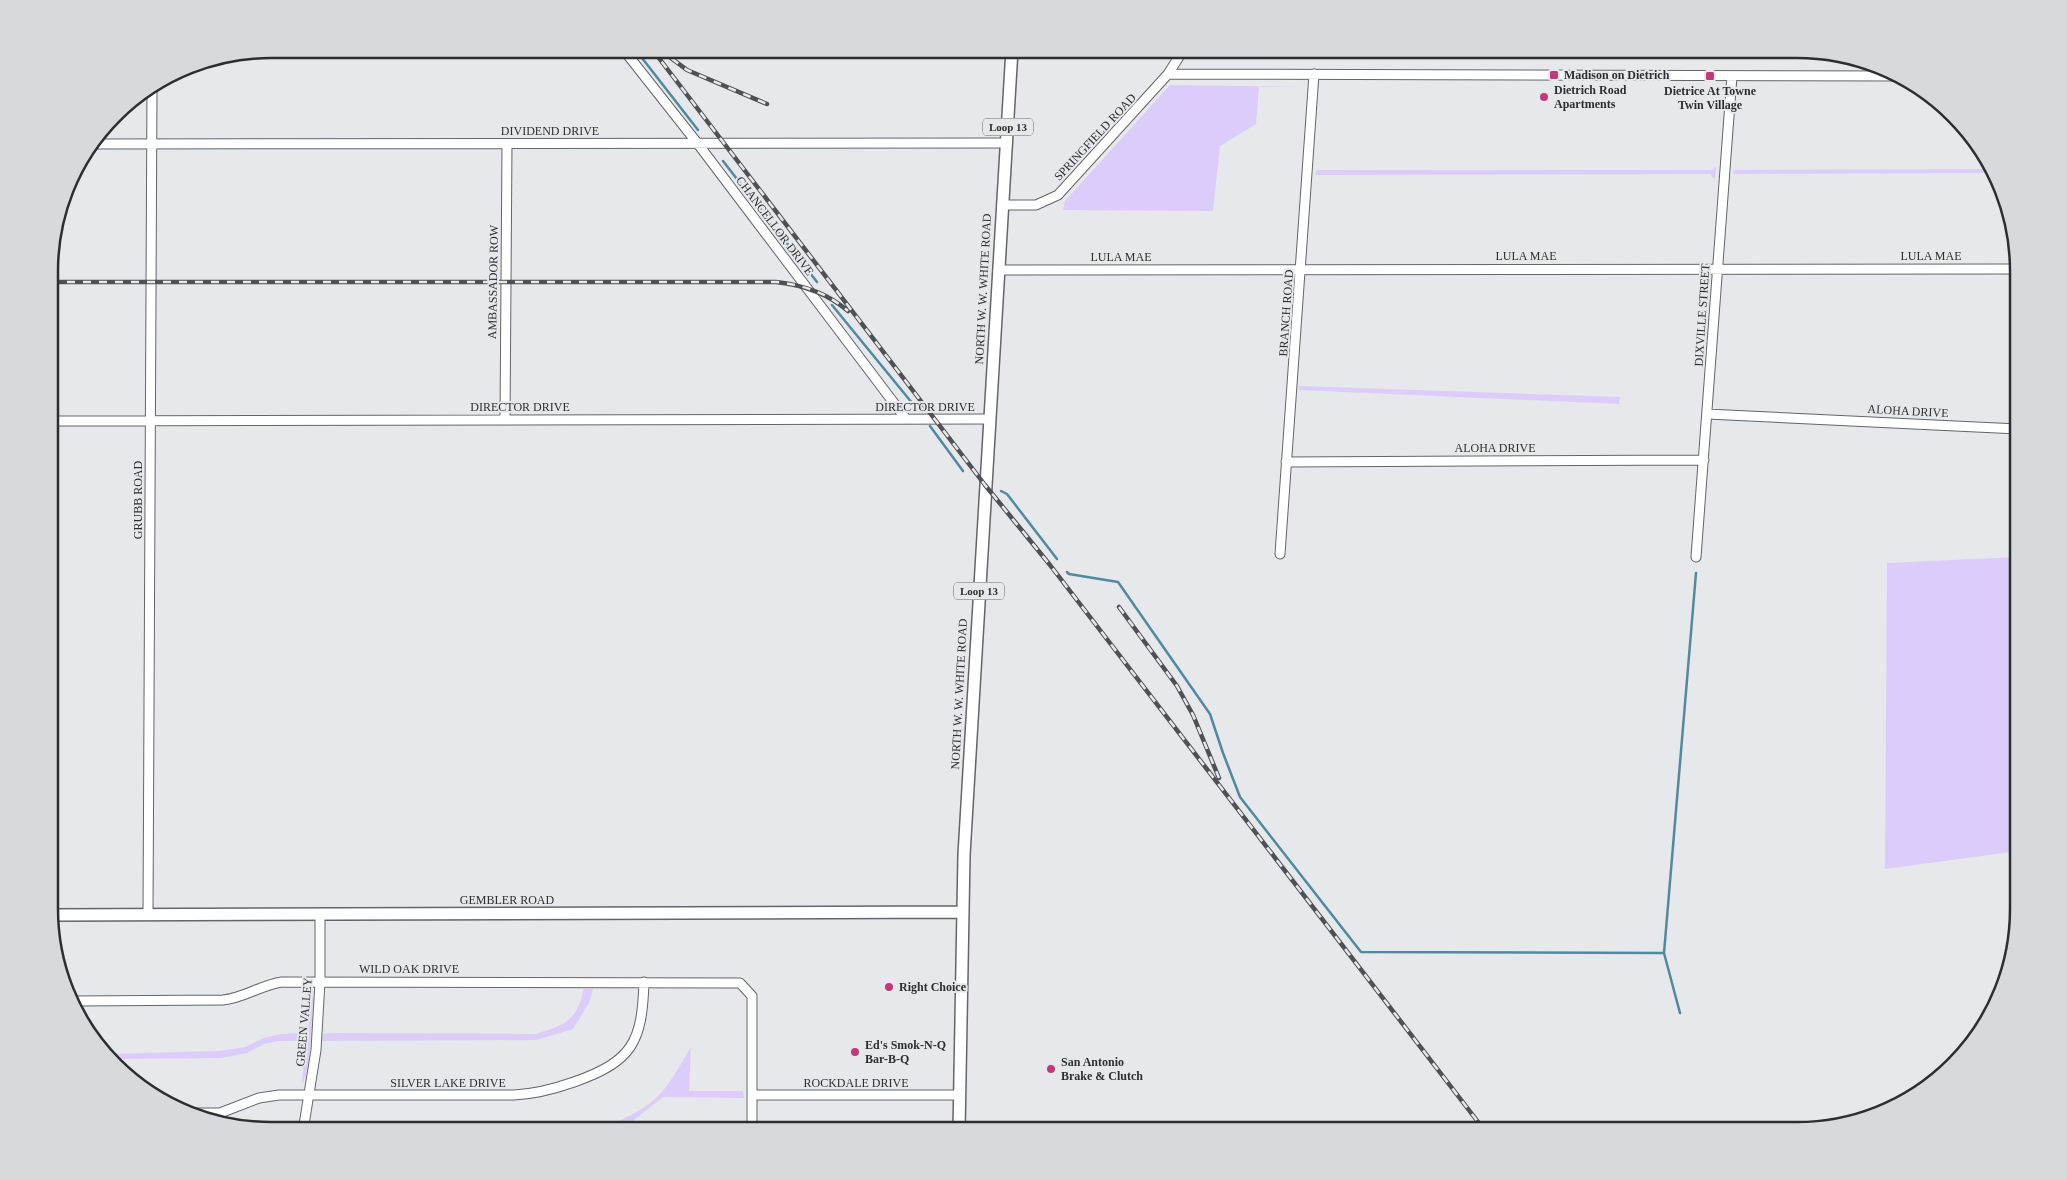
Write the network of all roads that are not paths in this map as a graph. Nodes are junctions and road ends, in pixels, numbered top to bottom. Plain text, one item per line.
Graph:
1 (630, 58) edge
2 (1012, 58) edge
3 (1178, 58) edge
4 (1168, 74) junction
5 (1314, 74) junction
6 (1732, 76) junction
7 (1883, 76) edge
8 (152, 93) edge
9 (1007, 143) junction
10 (100, 144) edge
11 (152, 144) junction
12 (507, 144) junction
13 (698, 144) junction
14 (1002, 205) junction
15 (1718, 268) junction
16 (1302, 269) junction
17 (2010, 269) edge
18 (998, 270) junction
19 (1707, 414) junction
20 (906, 419) junction
21 (990, 419) junction
22 (504, 420) junction
23 (58, 421) edge
24 (151, 421) junction
25 (2010, 429) edge
26 (1704, 460) junction
27 (1286, 462) junction
28 (1280, 554) dead end
29 (1696, 557) dead end
30 (963, 912) junction
31 (58, 914) edge
32 (148, 914) junction
33 (320, 914) junction
34 (320, 982) junction
35 (644, 982) junction
36 (78, 1001) edge
37 (309, 1095) junction
38 (753, 1095) junction
39 (960, 1095) junction
40 (206, 1112) edge
41 (304, 1122) edge
42 (752, 1122) edge
43 (960, 1122) edge

1 - 13 street, CHANCELLOR DRIVE
2 - 9 main road, NORTH W. W. WHITE ROAD / Loop 13
3 - 4 street, SPRINGFIELD ROAD
4 - 5 street
4 - 14 street, SPRINGFIELD ROAD
5 - 6 street
5 - 16 street, BRANCH ROAD
6 - 7 street
6 - 15 street, DIXVILLE STREET
8 - 11 street, GRUBB ROAD
9 - 13 street, DIVIDEND DRIVE
9 - 14 main road, NORTH W. W. WHITE ROAD / Loop 13
10 - 11 street, DIVIDEND DRIVE
11 - 12 street, DIVIDEND DRIVE
11 - 24 street, GRUBB ROAD
12 - 13 street, DIVIDEND DRIVE
12 - 22 street, AMBASSADOR ROW
13 - 20 street, CHANCELLOR DRIVE
14 - 18 main road, NORTH W. W. WHITE ROAD / Loop 13
15 - 16 street, LULA MAE
15 - 17 street, LULA MAE
15 - 19 street, DIXVILLE STREET
16 - 18 street, LULA MAE
16 - 27 street, BRANCH ROAD
18 - 21 main road, NORTH W. W. WHITE ROAD / Loop 13
19 - 25 street, ALOHA DRIVE
19 - 26 street, DIXVILLE STREET
20 - 21 street, DIRECTOR DRIVE
20 - 22 street, DIRECTOR DRIVE
21 - 30 main road, NORTH W. W. WHITE ROAD / Loop 13
22 - 24 street, DIRECTOR DRIVE
23 - 24 street, DIRECTOR DRIVE
24 - 32 street, GRUBB ROAD
26 - 27 street, ALOHA DRIVE
26 - 29 street, DIXVILLE STREET
27 - 28 street, BRANCH ROAD
30 - 33 main road, GEMBLER ROAD
30 - 39 main road, NORTH W. W. WHITE ROAD / Loop 13
31 - 32 main road, GEMBLER ROAD
32 - 33 main road, GEMBLER ROAD
33 - 34 street, GREEN VALLEY
34 - 35 street, WILD OAK DRIVE
34 - 36 street, WILD OAK DRIVE
34 - 37 street, GREEN VALLEY
35 - 37 street, SILVER LAKE DRIVE
35 - 38 street, WILD OAK DRIVE
37 - 40 street, SILVER LAKE DRIVE
37 - 41 street, GREEN VALLEY
38 - 39 street, ROCKDALE DRIVE
38 - 42 street
39 - 43 main road, NORTH W. W. WHITE ROAD / Loop 13

